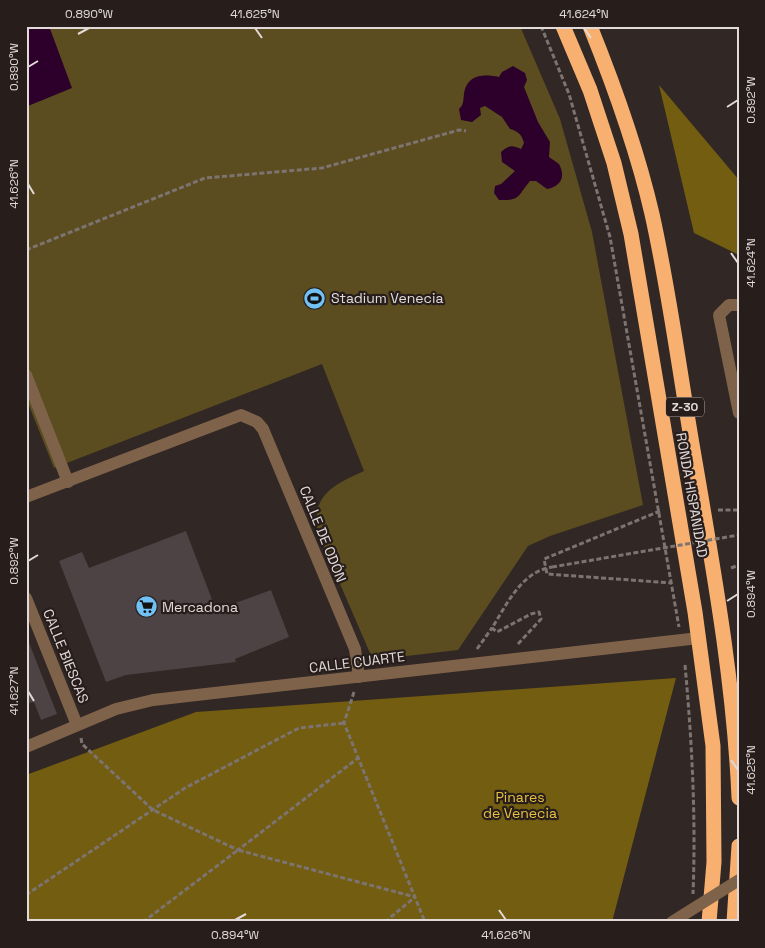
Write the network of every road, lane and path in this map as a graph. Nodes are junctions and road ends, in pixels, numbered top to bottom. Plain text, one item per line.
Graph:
1 (540, 26) edge
2 (563, 26) edge
3 (590, 26) edge
4 (466, 130) dead end
5 (26, 250) edge
6 (739, 305) edge
7 (26, 375) edge
8 (739, 413) edge
9 (68, 482) junction
10 (26, 497) edge
11 (660, 511) junction
12 (739, 536) edge
13 (739, 565) edge
14 (546, 568) junction
15 (731, 568) dead end
16 (672, 583) junction
17 (26, 598) edge
18 (677, 617) dead end
19 (722, 626) junction
20 (492, 628) junction
21 (699, 638) junction
22 (504, 660) junction
23 (684, 661) dead end
24 (467, 664) junction
25 (359, 677) junction
26 (344, 723) junction
27 (77, 725) junction
28 (27, 743) edge
29 (358, 758) junction
30 (739, 798) edge
31 (152, 810) junction
32 (739, 846) edge
33 (238, 850) junction
34 (739, 880) edge
35 (26, 895) edge
36 (415, 897) junction
37 (693, 900) dead end
38 (143, 922) edge
39 (385, 922) edge
40 (425, 922) edge
41 (672, 922) edge
42 (709, 922) edge
43 (734, 922) edge

1 - 11 path
2 - 21 highway, RONDA HISPANIDAD / Z-30
3 - 19 highway, RONDA HISPANIDAD / Z-30
4 - 5 path
6 - 8 street
7 - 9 street
9 - 10 street
9 - 25 street, CALLE DE ODÓN
11 - 14 path
11 - 16 path
12 - 14 path, bridge
13 - 15 path
14 - 16 path
14 - 20 path
16 - 18 path
17 - 27 street, CALLE BIESCAS
19 - 21 highway
19 - 30 highway, RONDA HISPANIDAD / Z-30
20 - 22 path
20 - 24 path
21 - 22 street, CALLE CUARTE
21 - 42 highway, RONDA HISPANIDAD / Z-30
22 - 24 street, CALLE CUARTE
23 - 37 path
24 - 25 street, CALLE CUARTE
25 - 26 path
25 - 27 street, CALLE CUARTE
26 - 29 path
26 - 31 path
27 - 28 street, CALLE CUARTE
27 - 31 path
29 - 33 path
29 - 36 path
31 - 33 path
31 - 35 path
32 - 43 highway
33 - 36 path
33 - 38 path
34 - 41 street, bridge
36 - 39 path
36 - 40 path

